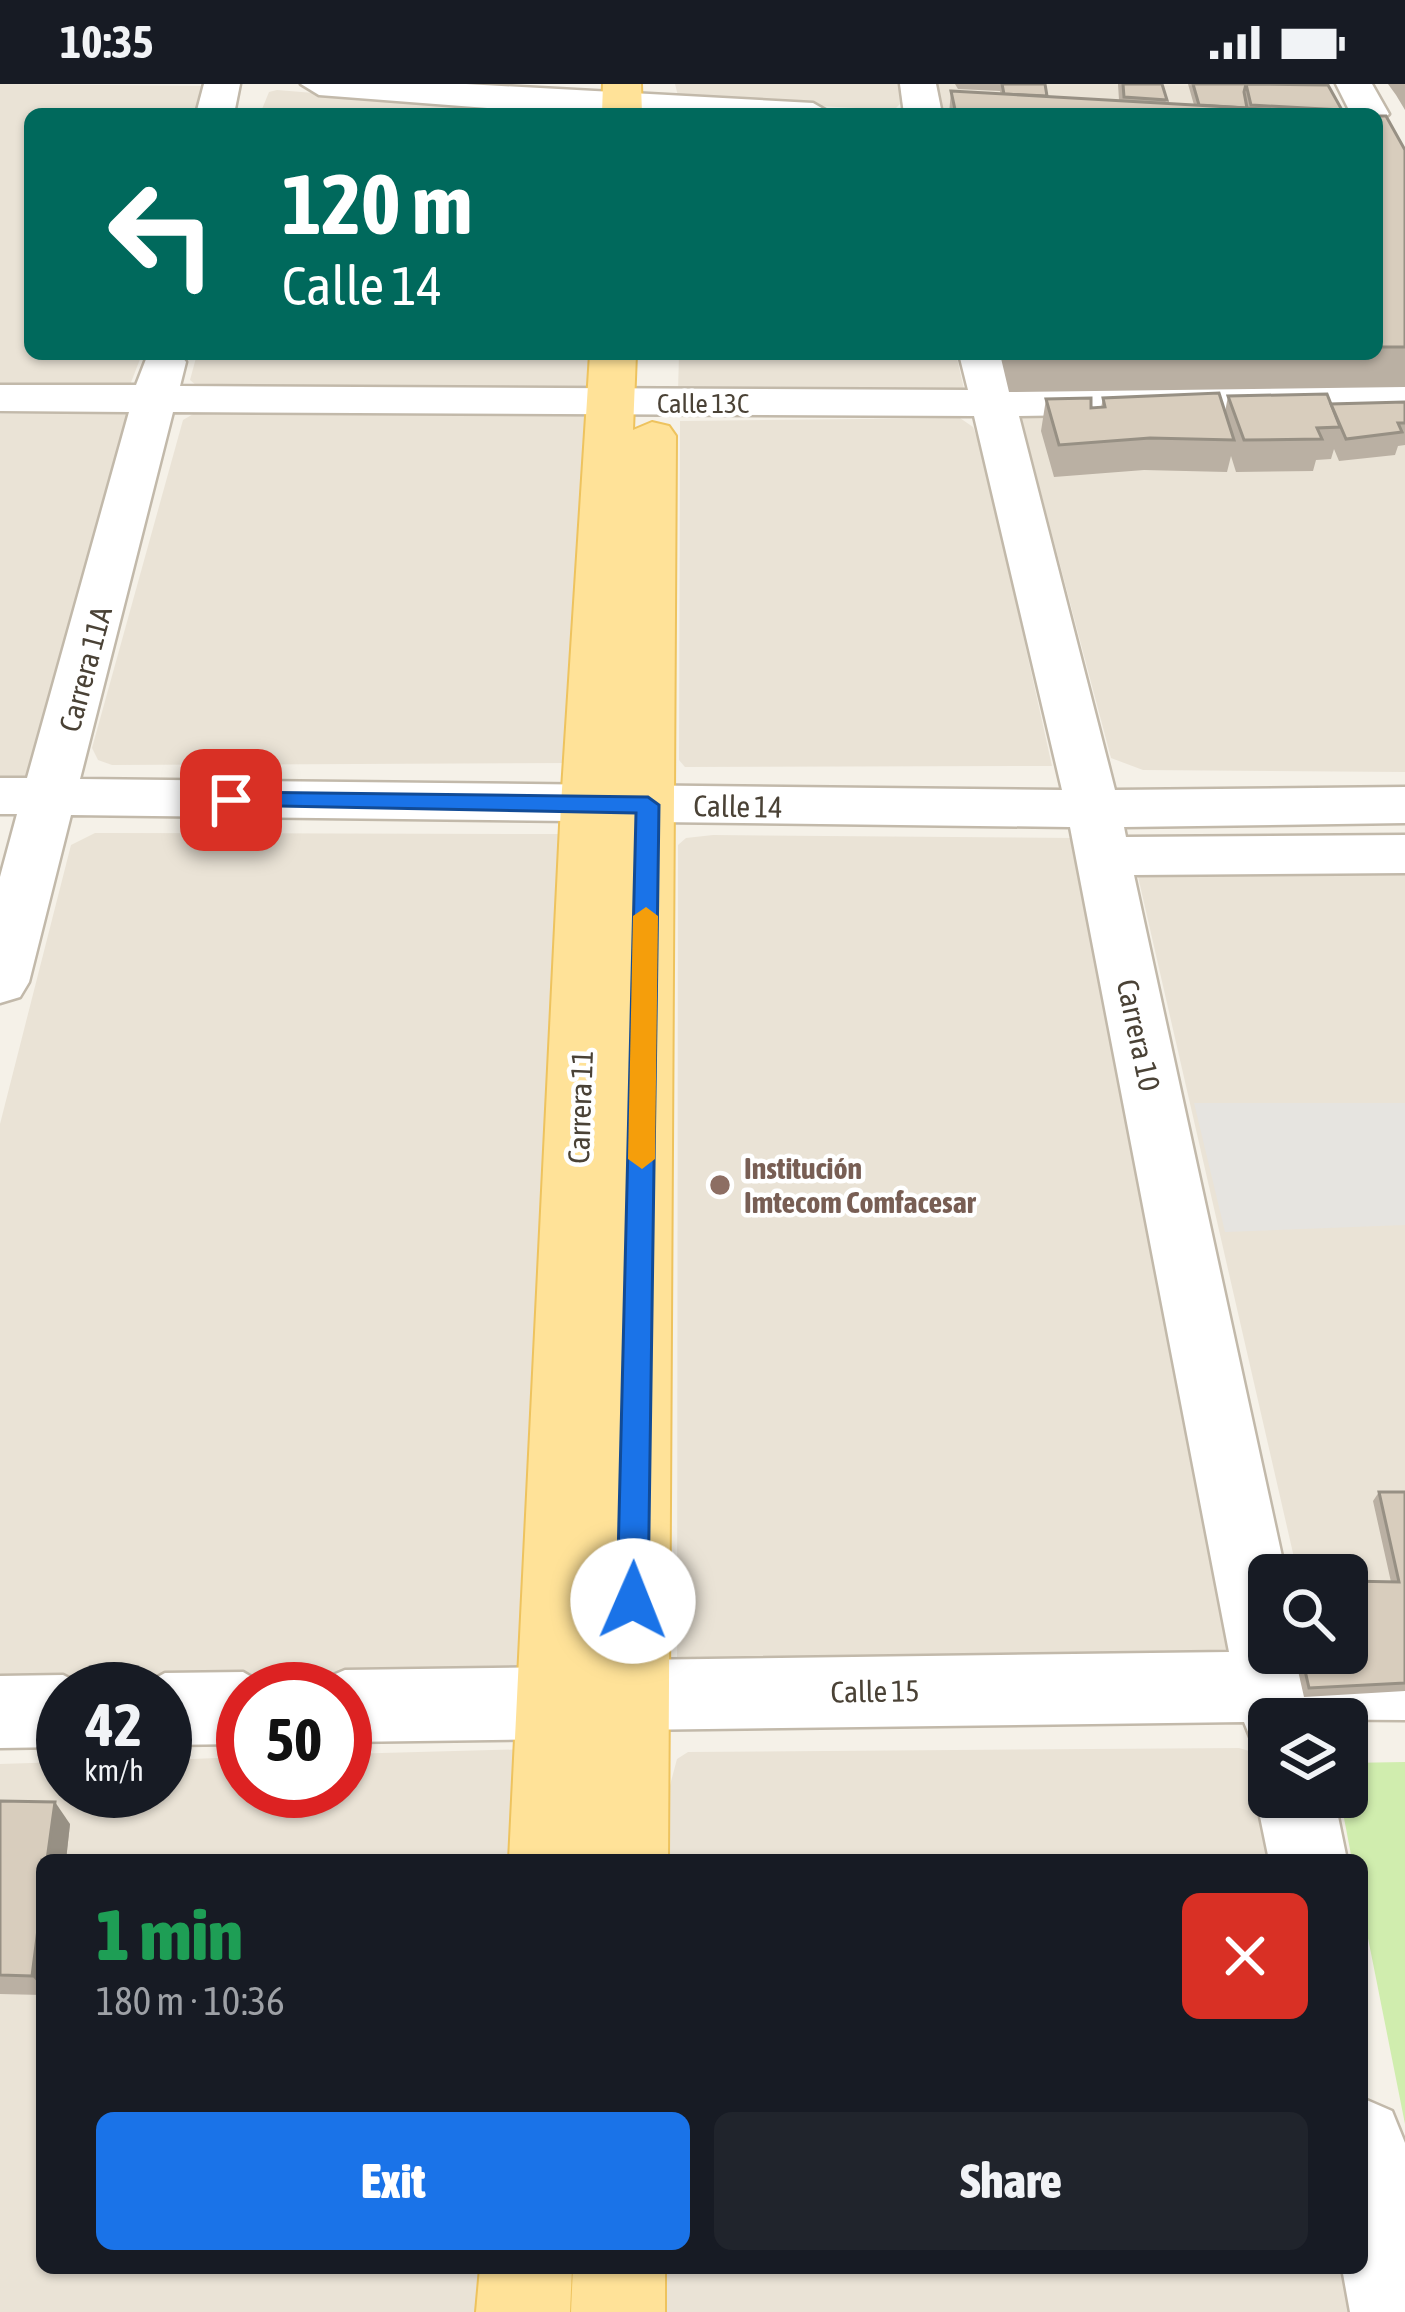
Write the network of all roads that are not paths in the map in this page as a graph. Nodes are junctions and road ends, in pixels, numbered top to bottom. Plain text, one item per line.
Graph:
1 (319, 84) edge
2 (637, 102) edge
3 (725, 108) edge
4 (161, 376) edge
5 (633, 378) edge
6 (987, 378) edge
7 (1405, 397) edge
8 (0, 398) edge
9 (26, 797) edge
10 (618, 805) junction
11 (1405, 805) edge
12 (1098, 832) junction
13 (1405, 854) edge
14 (0, 982) edge
15 (607, 1276) junction
16 (1405, 1685) edge
17 (631, 1694) junction
18 (1276, 1698) edge
19 (1307, 1698) edge
20 (1248, 1702) edge
21 (559, 1703) junction
22 (372, 1706) edge
23 (36, 1711) edge
24 (0, 1712) edge
25 (1299, 1818) edge
26 (550, 1854) edge
27 (628, 1854) edge
28 (1306, 1854) edge
29 (1368, 2172) edge
30 (526, 2274) edge
31 (619, 2274) edge
32 (523, 2312) edge
33 (618, 2312) edge
34 (1395, 2312) edge

1 - 2 street
2 - 3 street
4 - 5 street, Calle 13C
4 - 8 street, Calle 13C
4 - 9 street, Carrera 11A
5 - 6 street, Calle 13C
5 - 10 main road, Carrera 11
6 - 7 street, Calle 13C
6 - 12 street, Carrera 10
9 - 10 street, Calle 14
9 - 14 street, Carrera 11A
10 - 12 street, Calle 14
10 - 15 main road, Carrera 11
11 - 12 street, Calle 14
12 - 13 street
12 - 18 street, Carrera 10
15 - 17 main road, Carrera 11
15 - 21 main road, Carrera 11
16 - 19 street, Calle 15
17 - 20 street, Calle 15
17 - 21 street, Calle 15
17 - 27 main road, Carrera 11
21 - 22 street, Calle 15
21 - 26 main road, Carrera 11
23 - 24 street
25 - 28 street
29 - 34 street
30 - 32 main road
31 - 33 main road

